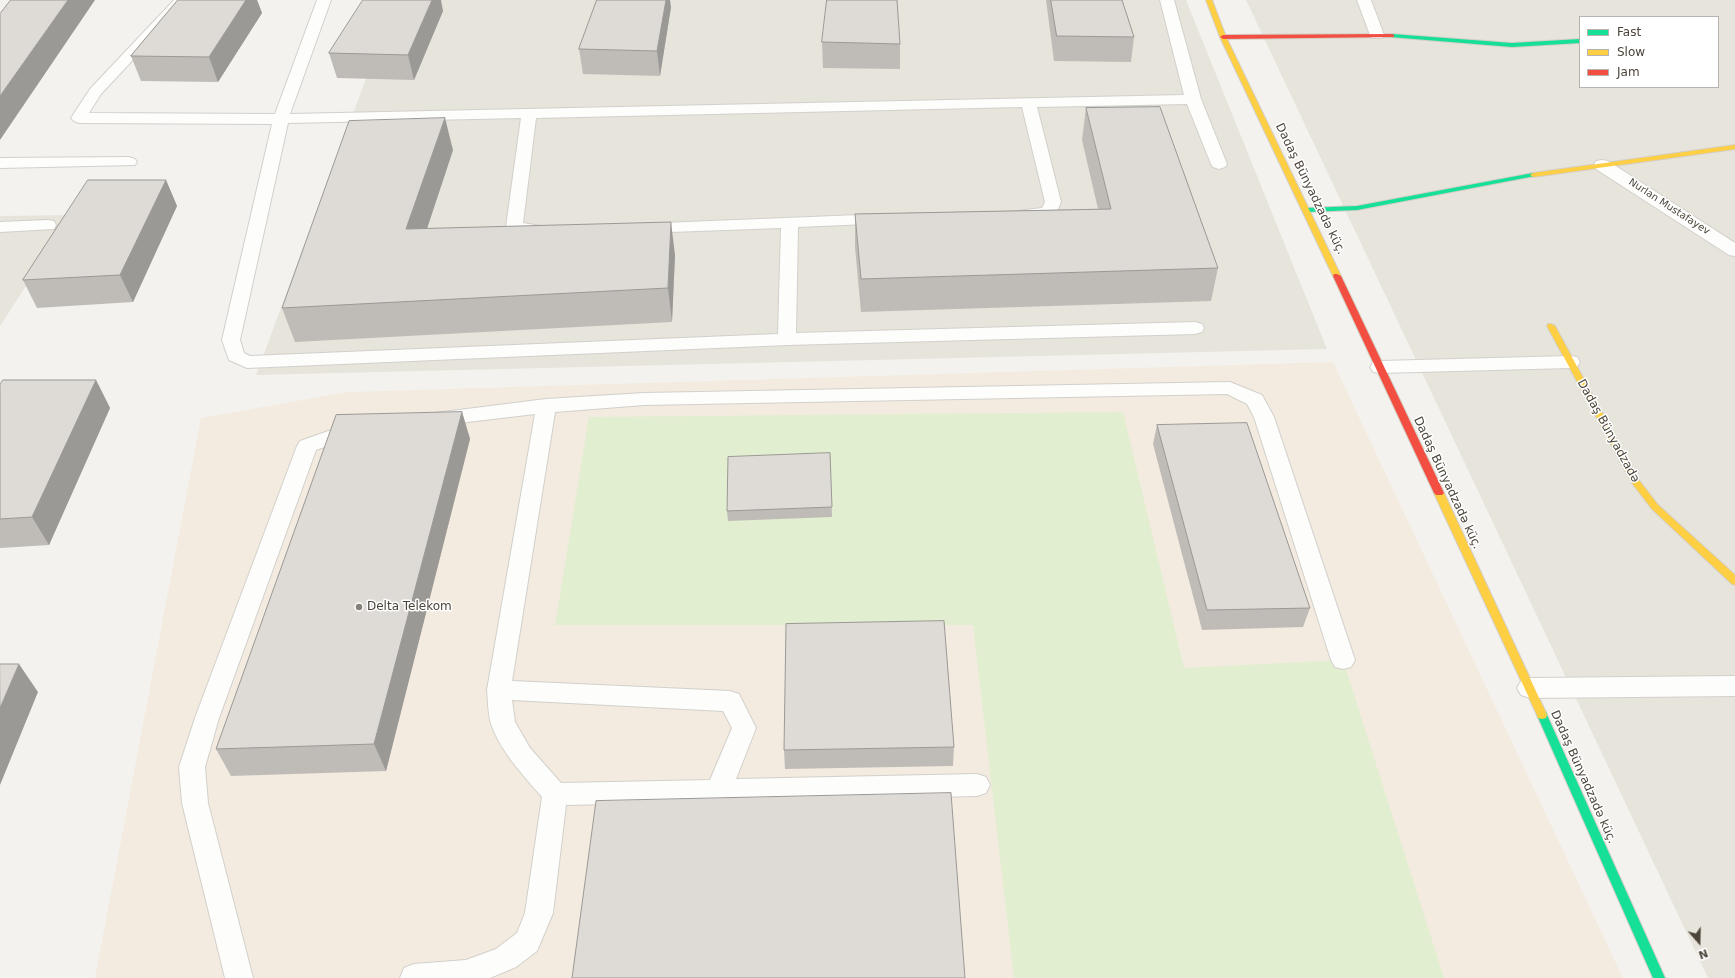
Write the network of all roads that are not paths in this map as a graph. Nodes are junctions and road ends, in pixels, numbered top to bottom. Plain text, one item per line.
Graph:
1 (182, 0) edge
2 (324, 0) edge
3 (1167, 0) edge
4 (1209, 0) edge
5 (1364, 0) edge
6 (1377, 35) junction
7 (1223, 37) junction
8 (1579, 41) edge
9 (1192, 99) junction
10 (1028, 103) junction
11 (529, 114) junction
12 (281, 119) junction
13 (1735, 147) edge
14 (129, 162) dead end
15 (0, 163) edge
16 (1219, 164) dead end
17 (1602, 164) junction
18 (1306, 210) junction
19 (1010, 215) edge
20 (900, 219) edge
21 (790, 223) junction
22 (48, 225) dead end
23 (0, 226) edge
24 (631, 228) edge
25 (559, 231) edge
26 (1715, 237) junction
27 (1735, 238) edge
28 (1735, 251) edge
29 (1551, 326) dead end
30 (1194, 328) dead end
31 (787, 339) junction
32 (1570, 362) junction
33 (1380, 367) junction
34 (546, 406) junction
35 (412, 422) edge
36 (372, 427) edge
37 (1735, 581) edge
38 (1343, 660) dead end
39 (1735, 686) edge
40 (1530, 688) junction
41 (499, 690) junction
42 (977, 785) dead end
43 (719, 790) junction
44 (555, 794) junction
45 (239, 978) edge
46 (414, 978) edge
47 (1659, 978) edge

1 - 12 lane
2 - 12 lane
3 - 9 lane
4 - 7 street, Dadaş Bünyadzadə küç.
5 - 6 street
6 - 7 street
6 - 8 street
7 - 18 street, Dadaş Bünyadzadə küç.
9 - 10 lane
9 - 16 lane
10 - 11 lane
10 - 19 lane
11 - 12 lane
11 - 25 lane
12 - 31 lane
13 - 17 street
14 - 15 lane
17 - 18 street
17 - 26 street, Nurlan Mustafayev
18 - 33 street, Dadaş Bünyadzadə küç.
20 - 21 lane
21 - 24 lane
21 - 31 lane
22 - 23 lane
26 - 27 street
26 - 28 street, Nurlan Mustafayev
29 - 32 street, Dadaş Bünyadzadə
30 - 31 lane
32 - 33 street
32 - 37 street, Dadaş Bünyadzadə
33 - 40 street, Dadaş Bünyadzadə küç.
34 - 35 lane
34 - 38 lane
34 - 41 lane
36 - 45 lane
39 - 40 street
40 - 47 street, Dadaş Bünyadzadə küç.
41 - 43 lane
41 - 44 lane
42 - 43 lane
43 - 44 lane
44 - 46 lane

